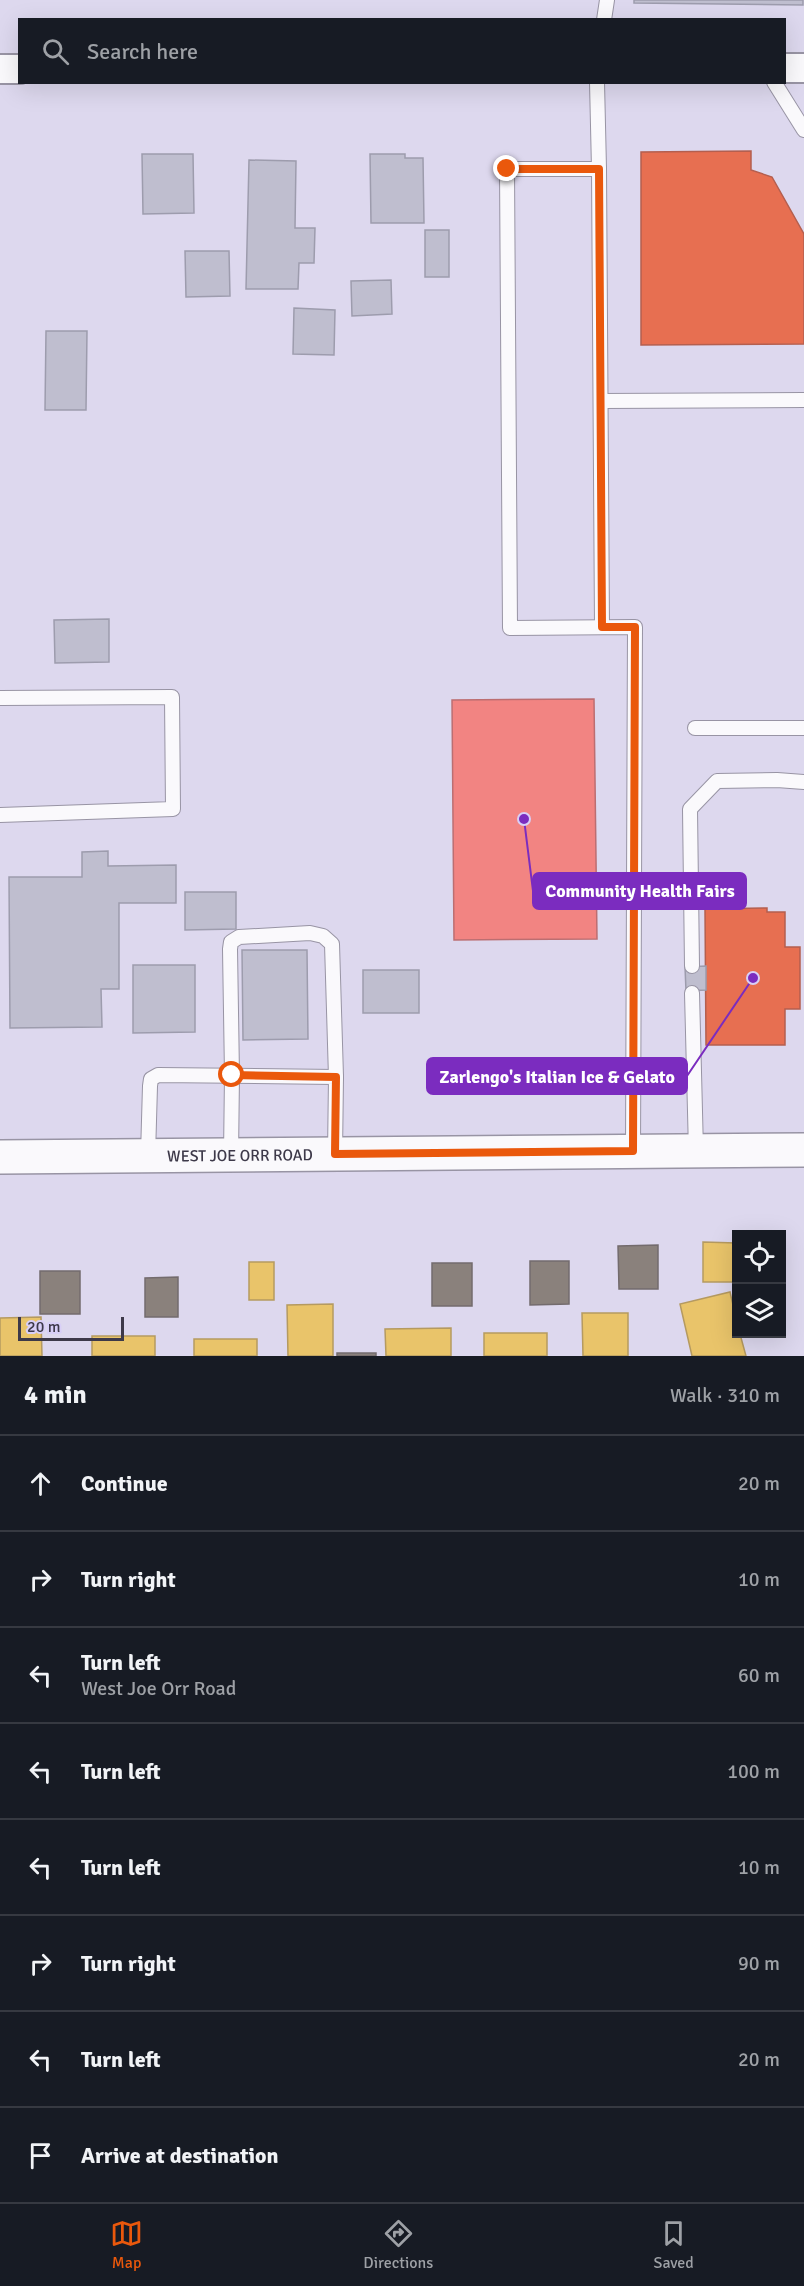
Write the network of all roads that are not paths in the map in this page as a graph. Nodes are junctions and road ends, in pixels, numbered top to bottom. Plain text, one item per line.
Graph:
1 (607, 0) edge
2 (604, 18) edge
3 (786, 68) edge
4 (804, 68) edge
5 (0, 69) edge
6 (18, 69) edge
7 (597, 84) edge
8 (775, 84) edge
9 (804, 130) edge
10 (599, 169) junction
11 (804, 400) edge
12 (601, 401) junction
13 (602, 627) junction
14 (0, 698) edge
15 (695, 728) dead end
16 (804, 728) edge
17 (804, 782) edge
18 (0, 815) edge
19 (692, 966) dead end
20 (693, 993) dead end
21 (232, 1075) junction
22 (336, 1077) junction
23 (804, 1150) edge
24 (633, 1151) junction
25 (696, 1151) junction
26 (335, 1154) junction
27 (148, 1155) junction
28 (231, 1155) junction
29 (0, 1156) edge

1 - 2 lane
3 - 4 street
5 - 6 street
7 - 10 lane
8 - 9 lane
10 - 12 lane
10 - 13 lane
11 - 12 lane
12 - 13 lane
13 - 24 lane
14 - 18 lane
15 - 16 lane
17 - 19 lane
20 - 25 lane
21 - 22 lane
21 - 22 lane
21 - 27 lane
21 - 28 lane
22 - 26 lane
23 - 25 street, WEST JOE ORR ROAD
24 - 25 street, WEST JOE ORR ROAD
24 - 26 street, WEST JOE ORR ROAD
26 - 28 street, WEST JOE ORR ROAD
27 - 28 street, WEST JOE ORR ROAD
27 - 29 street, WEST JOE ORR ROAD

